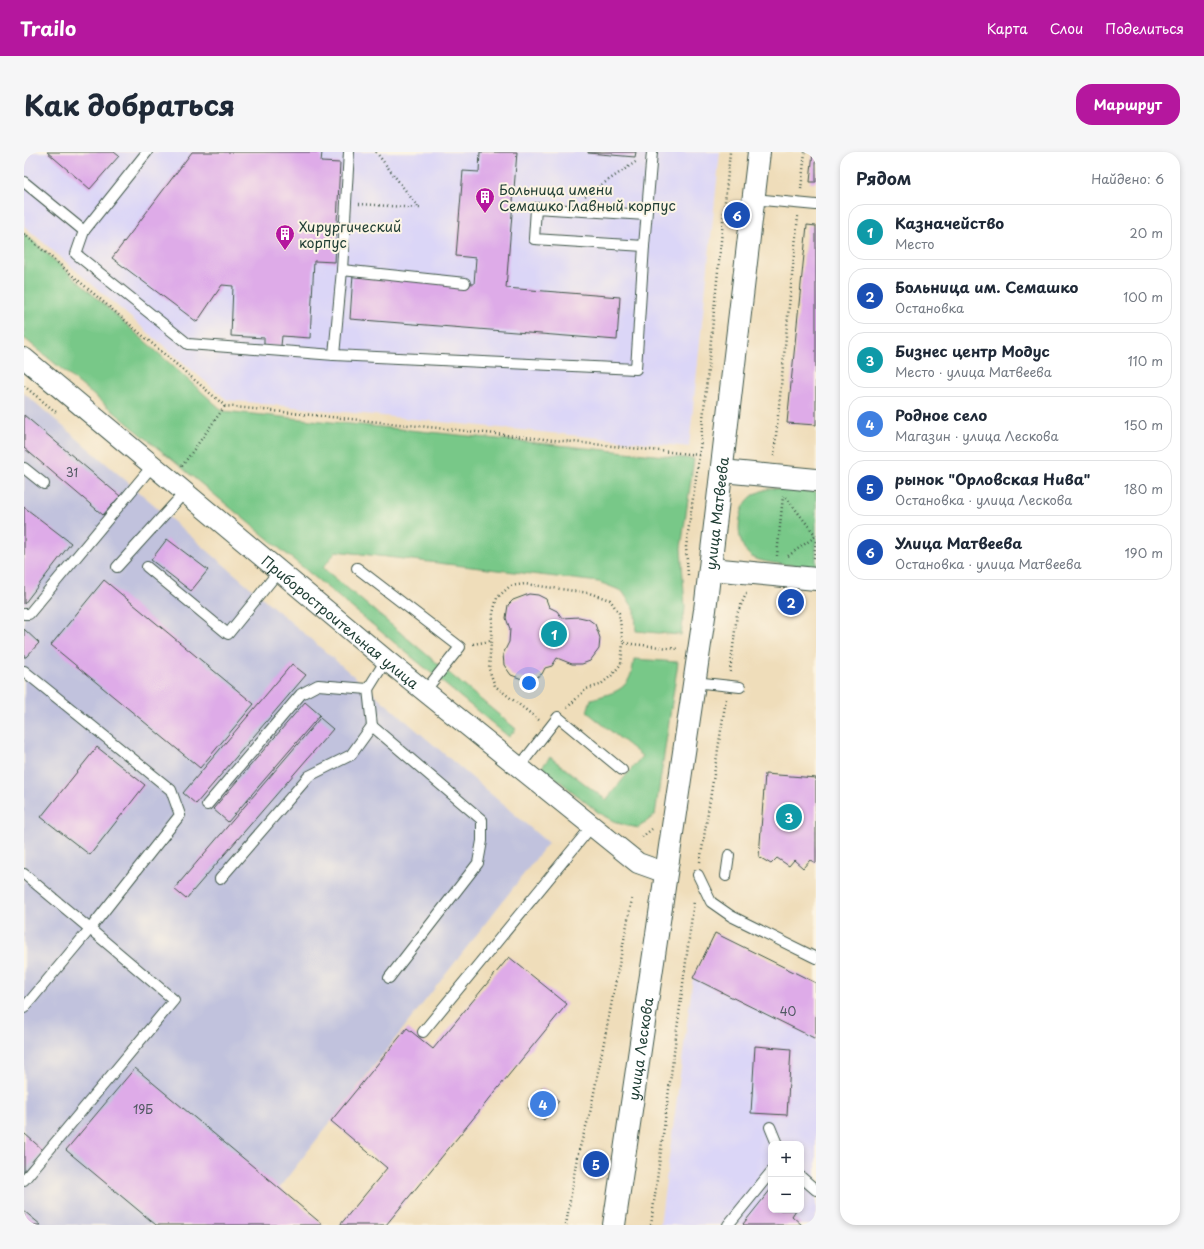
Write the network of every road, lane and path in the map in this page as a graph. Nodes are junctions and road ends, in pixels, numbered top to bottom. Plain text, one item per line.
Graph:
1 (147, 152) edge
2 (349, 152) edge
3 (376, 152) edge
4 (652, 152) edge
5 (730, 152) edge
6 (759, 152) edge
7 (805, 152) edge
8 (638, 160) dead end
9 (24, 182) edge
10 (753, 199) junction
11 (347, 203) junction
12 (800, 204) junction
13 (816, 206) edge
14 (564, 210) junction
15 (646, 215) junction
16 (84, 231) junction
17 (24, 234) edge
18 (644, 246) junction
19 (342, 270) junction
20 (465, 283) dead end
21 (334, 355) junction
22 (24, 358) edge
23 (225, 406) junction
24 (774, 458) dead end
25 (153, 464) junction
26 (24, 468) edge
27 (722, 471) junction
28 (816, 480) edge
29 (44, 484) dead end
30 (178, 486) junction
31 (816, 536) edge
32 (776, 557) dead end
33 (787, 557) dead end
34 (117, 567) dead end
35 (147, 567) dead end
36 (357, 568) dead end
37 (711, 569) junction
38 (279, 571) junction
39 (816, 579) edge
40 (752, 594) dead end
41 (24, 614) edge
42 (623, 643) junction
43 (683, 649) dead end
44 (386, 660) junction
45 (24, 671) edge
46 (694, 682) junction
47 (728, 685) junction
48 (740, 687) dead end
49 (368, 689) junction
50 (425, 691) junction
51 (558, 717) junction
52 (372, 726) junction
53 (550, 728) junction
54 (519, 767) junction
55 (622, 770) dead end
56 (207, 805) dead end
57 (592, 826) junction
58 (729, 855) dead end
59 (666, 873) junction
60 (24, 874) edge
61 (698, 875) junction
62 (726, 876) dead end
63 (220, 878) dead end
64 (632, 899) dead end
65 (90, 929) junction
66 (816, 958) edge
67 (388, 978) dead end
68 (24, 1008) edge
69 (423, 1032) dead end
70 (770, 1127) dead end
71 (776, 1141) edge
72 (768, 1176) edge
73 (24, 1180) edge
74 (804, 1180) edge
75 (816, 1190) edge
76 (566, 1225) edge
77 (614, 1225) edge
78 (652, 1225) edge
79 (728, 1225) edge

1 - 16 lane
2 - 11 lane
3 - 11 path
4 - 15 lane
5 - 23 path
6 - 10 main road, улица Матвеева
7 - 12 path
8 - 14 path
9 - 16 lane
10 - 12 lane
10 - 27 main road, улица Матвеева
11 - 19 lane
12 - 13 lane
12 - 24 path
14 - 15 lane
14 - 18 lane
15 - 18 lane
16 - 21 lane
17 - 23 path
18 - 21 lane
19 - 20 lane
19 - 21 lane
22 - 25 street, Приборостроительная улица
23 - 30 path
25 - 30 street, Приборостроительная улица
25 - 41 lane
26 - 29 lane
27 - 28 main road
27 - 37 main road, улица Матвеева
30 - 34 lane
30 - 38 street, Приборостроительная улица
31 - 32 path
31 - 33 path
35 - 38 lane
36 - 50 lane
37 - 39 main road
37 - 46 main road, улица Матвеева
38 - 44 street, Приборостроительная улица
40 - 47 path
42 - 43 path
42 - 51 path
42 - 53 path
44 - 49 lane
44 - 50 street, Приборостроительная улица
45 - 65 lane
46 - 47 lane
46 - 59 main road, улица Матвеева
47 - 48 lane
47 - 61 path
49 - 52 lane
49 - 56 lane
50 - 54 street, Приборостроительная улица
51 - 53 lane
51 - 55 lane
52 - 63 lane
52 - 67 lane
53 - 54 lane
54 - 57 street, Приборостроительная улица
57 - 59 street, Приборостроительная улица
57 - 69 lane
58 - 62 lane
59 - 77 main road, улица Лескова
60 - 65 lane
61 - 66 lane
61 - 78 path
64 - 76 path
65 - 68 lane
65 - 73 lane
70 - 71 lane
72 - 79 lane
74 - 75 lane

